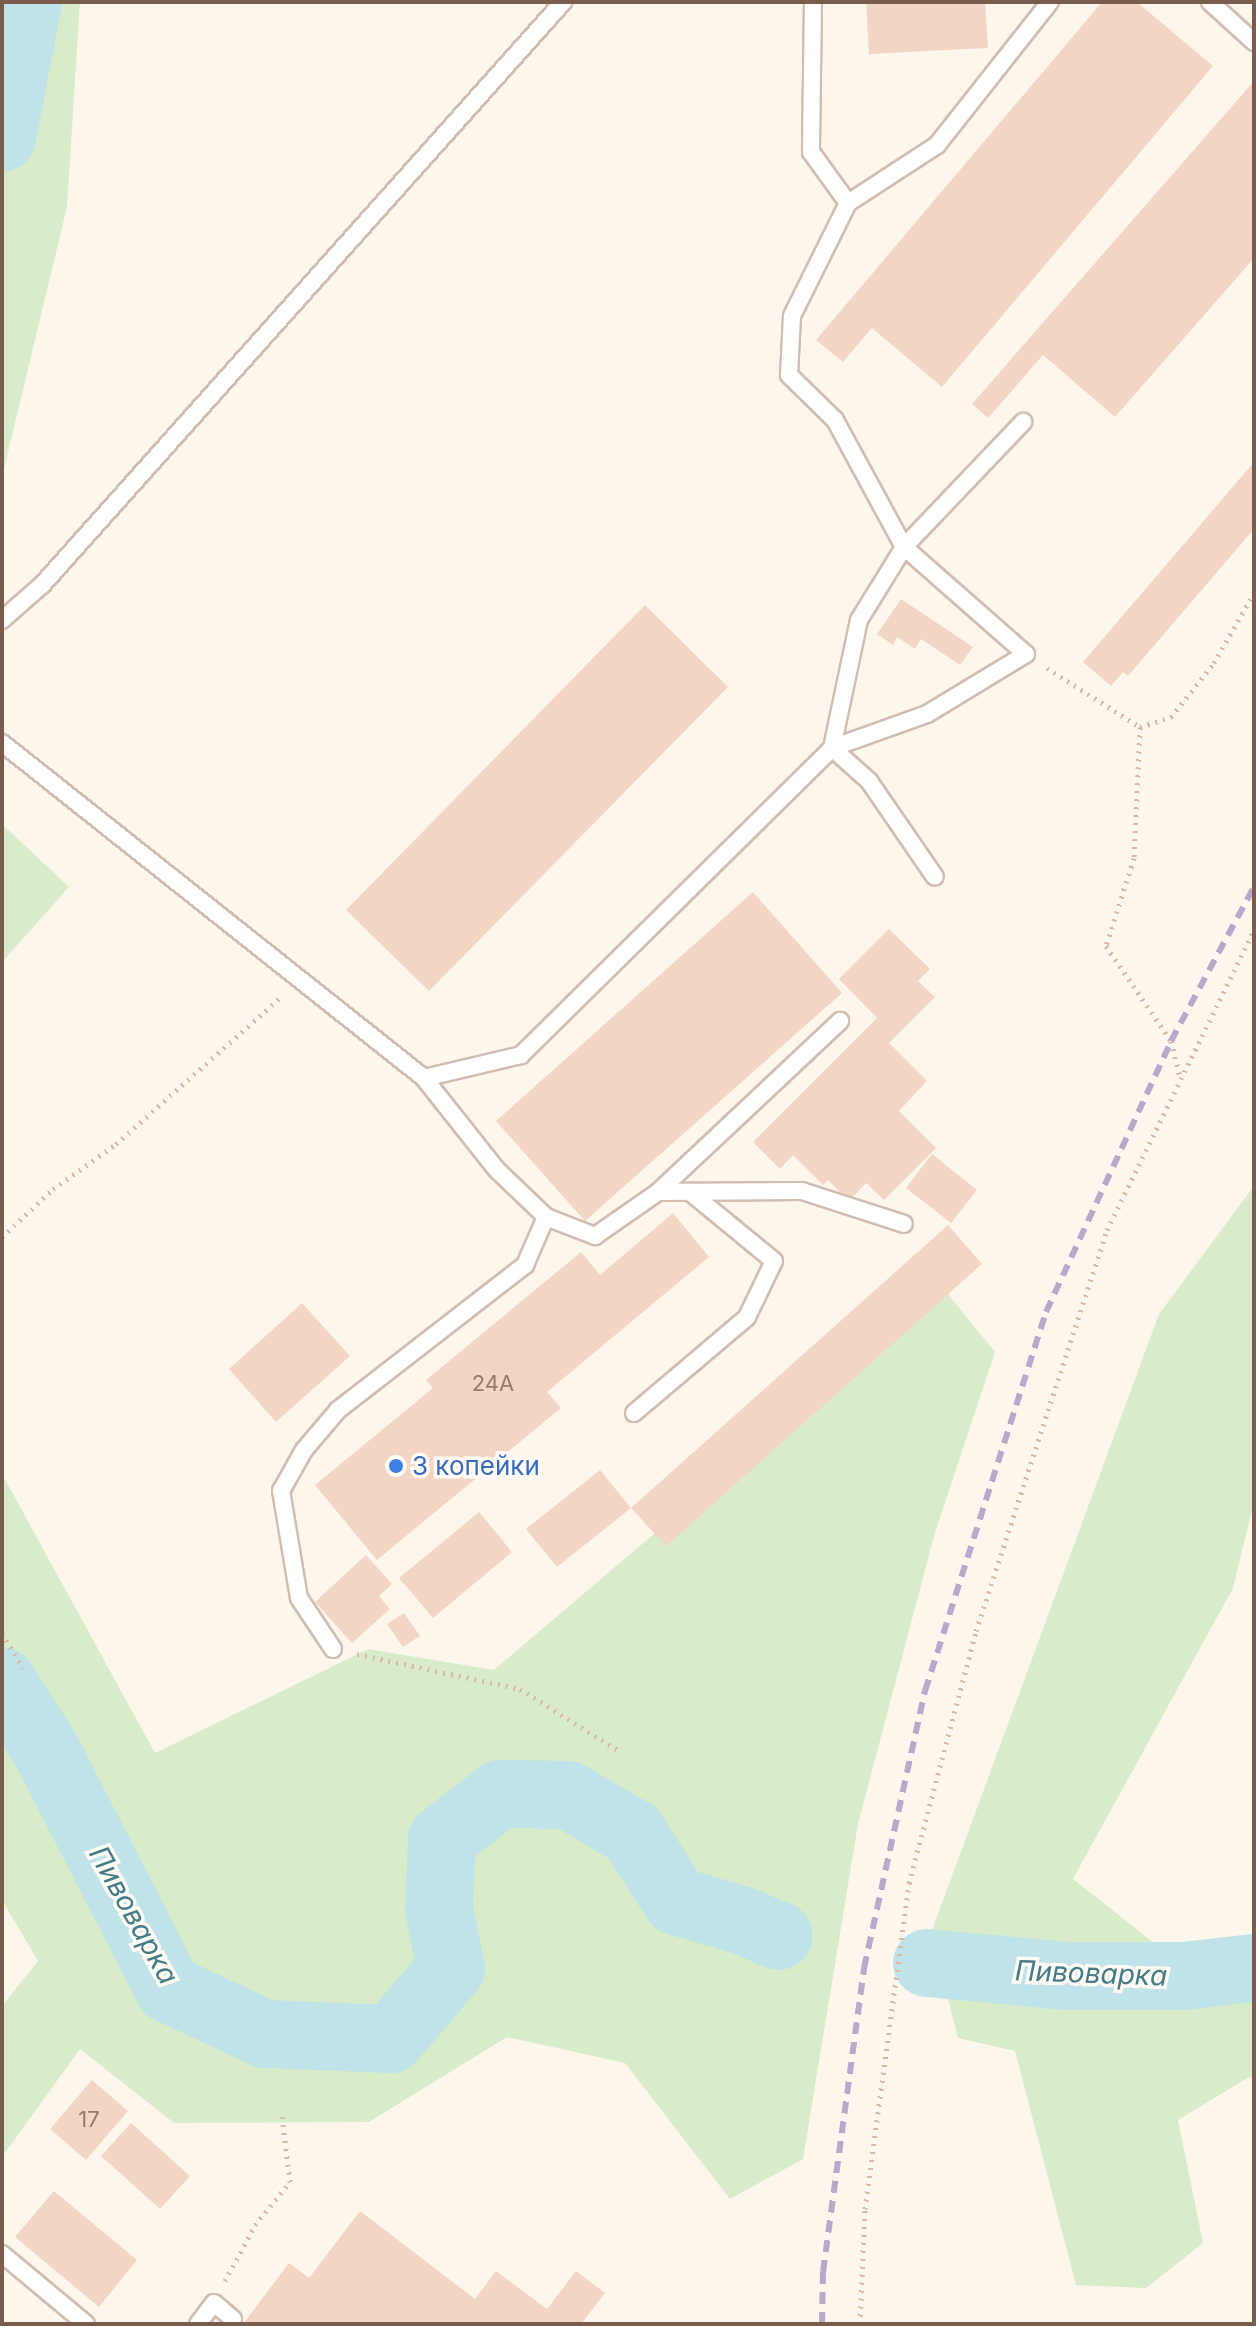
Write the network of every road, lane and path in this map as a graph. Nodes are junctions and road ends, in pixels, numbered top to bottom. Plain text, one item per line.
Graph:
1 (563, 2) edge
2 (813, 2) edge
3 (1050, 2) edge
4 (1210, 2) edge
5 (1254, 42) edge
6 (848, 203) junction
7 (1023, 422) dead end
8 (904, 547) junction
9 (1254, 593) edge
10 (2, 620) edge
11 (1026, 654) junction
12 (1140, 727) junction
13 (2, 743) edge
14 (832, 748) junction
15 (935, 877) dead end
16 (1254, 930) edge
17 (300, 980) junction
18 (840, 1021) dead end
19 (424, 1078) junction
20 (1180, 1078) junction
21 (658, 1192) junction
22 (690, 1192) junction
23 (546, 1217) junction
24 (904, 1224) dead end
25 (2, 1237) edge
26 (634, 1413) dead end
27 (2, 1633) edge
28 (333, 1649) joint
29 (23, 1668) dead end
30 (618, 1750) dead end
31 (282, 2116) dead end
32 (2, 2254) edge
33 (214, 2303) junction
34 (233, 2319) dead end
35 (86, 2324) edge
36 (198, 2324) edge
37 (860, 2324) edge

1 - 10 lane
2 - 6 lane
3 - 6 lane
4 - 5 lane
6 - 8 lane
7 - 8 lane
8 - 11 lane
8 - 14 lane
9 - 12 path
11 - 12 path
11 - 14 lane
12 - 20 path
13 - 17 lane
14 - 15 lane
14 - 19 lane
16 - 20 path
17 - 19 lane
17 - 25 path
18 - 21 lane
19 - 23 lane
20 - 37 path
21 - 22 lane
21 - 23 lane
22 - 24 lane
22 - 26 lane
23 - 28 lane
27 - 29 path
28 - 30 path
31 - 33 path
32 - 35 lane
33 - 34 lane
33 - 36 lane

